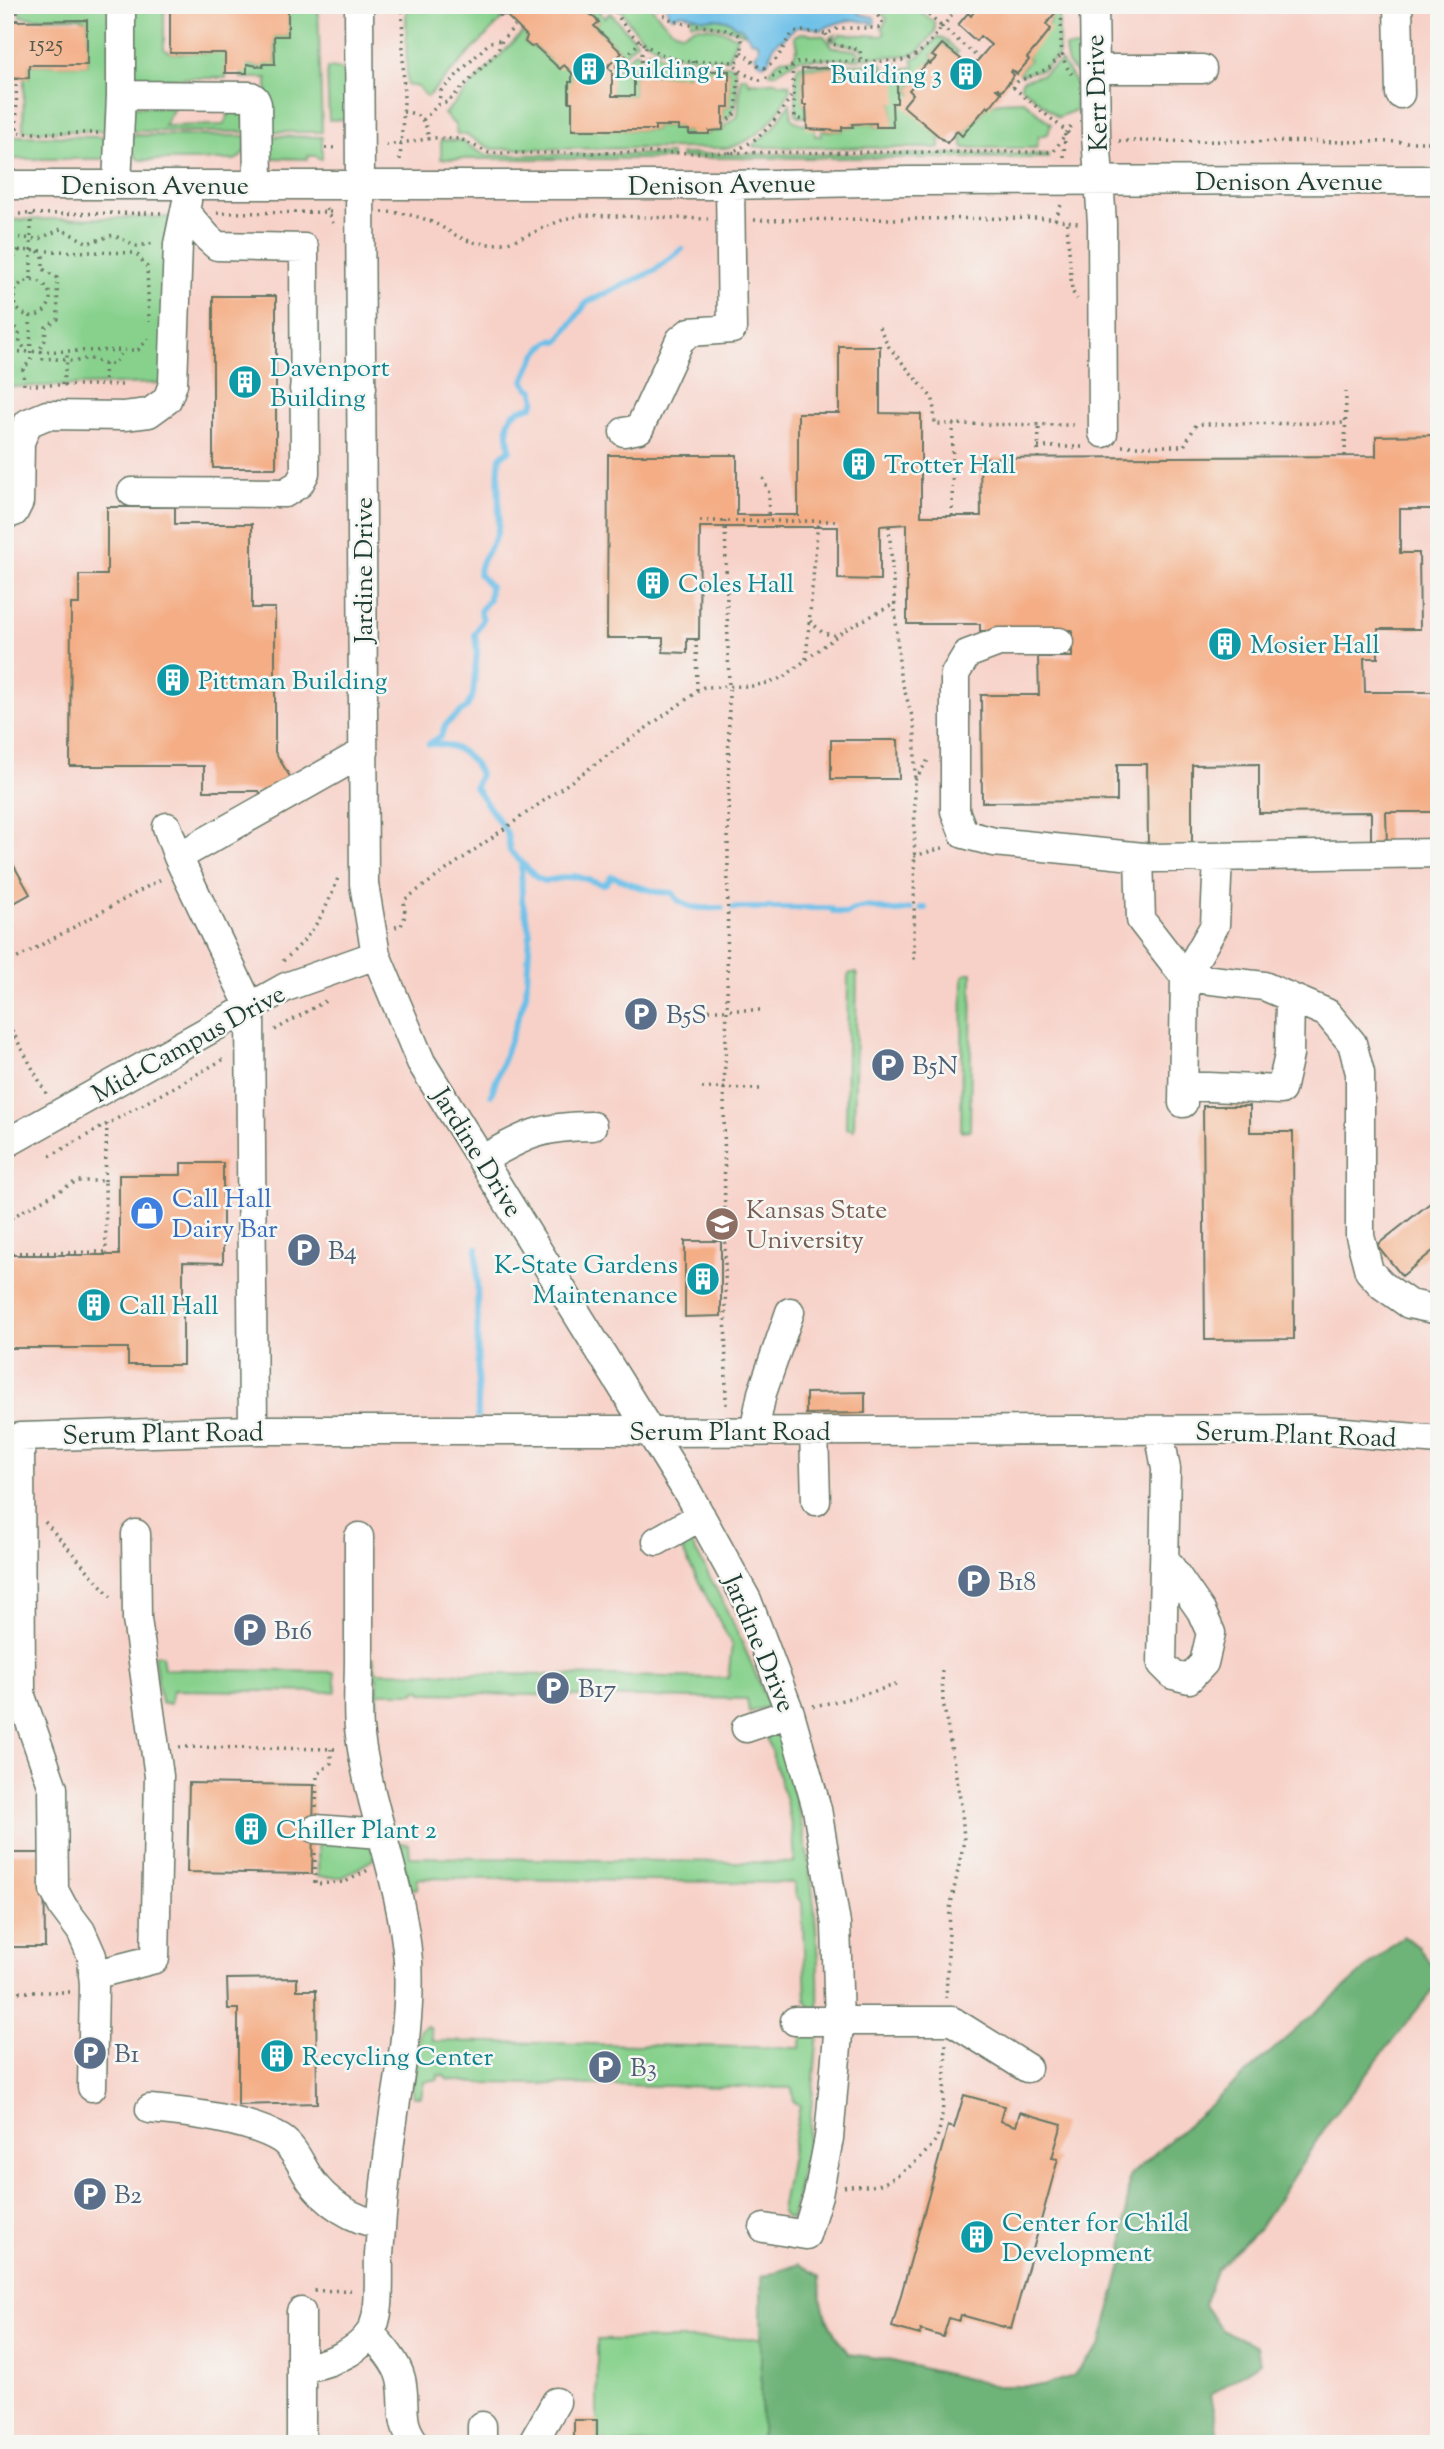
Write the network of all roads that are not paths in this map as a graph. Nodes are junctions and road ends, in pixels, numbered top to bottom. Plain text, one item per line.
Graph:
1 (121, 5) edge
2 (359, 5) edge
3 (1094, 5) edge
4 (1398, 5) edge
5 (1095, 69) junction
6 (1202, 69) dead end
7 (1400, 94) dead end
8 (121, 95) junction
9 (1439, 180) edge
10 (1099, 181) junction
11 (117, 184) junction
12 (188, 184) junction
13 (258, 184) junction
14 (5, 185) edge
15 (362, 185) junction
16 (730, 185) junction
17 (171, 216) junction
18 (362, 388) junction
19 (304, 389) junction
20 (624, 432) dead end
21 (1095, 438) road end
22 (132, 492) dead end
23 (5, 514) edge
24 (1059, 642) dead end
25 (364, 752) junction
26 (167, 827) dead end
27 (1439, 853) edge
28 (1139, 857) junction
29 (1218, 857) junction
30 (181, 865) junction
31 (376, 955) junction
32 (1185, 977) junction
33 (1290, 997) junction
34 (250, 1007) junction
35 (592, 1126) dead end
36 (5, 1144) edge
37 (483, 1159) junction
38 (1439, 1310) edge
39 (790, 1312) dead end
40 (253, 1430) junction
41 (1159, 1430) junction
42 (651, 1432) junction
43 (754, 1432) junction
44 (814, 1432) junction
45 (1439, 1440) edge
46 (816, 1501) dead end
47 (701, 1517) junction
48 (136, 1534) dead end
49 (359, 1537) dead end
50 (657, 1541) dead end
51 (1165, 1559) dead end
52 (790, 1713) junction
53 (746, 1728) dead end
54 (316, 1829) dead end
55 (381, 1834) junction
56 (93, 1975) junction
57 (795, 2021) dead end
58 (839, 2023) junction
59 (1027, 2068) dead end
60 (92, 2087) dead end
61 (150, 2109) dead end
62 (381, 2224) junction
63 (764, 2228) dead end
64 (301, 2312) road end
65 (370, 2333) junction
66 (301, 2368) junction
67 (556, 2402) dead end
68 (301, 2444) edge
69 (416, 2444) edge
70 (532, 2444) edge

1 - 8 street
2 - 15 street, Jardine Drive
3 - 5 street, Kerr Drive
4 - 7 street
5 - 6 street
5 - 10 street, Kerr Drive
8 - 11 street
8 - 13 street
9 - 10 street, Denison Avenue
10 - 16 street, Denison Avenue
10 - 21 street, Kerr Drive
11 - 12 street, Denison Avenue
11 - 14 street, Denison Avenue
12 - 13 street, Denison Avenue
12 - 17 street
13 - 15 street, Denison Avenue
15 - 16 street, Denison Avenue
15 - 18 street, Jardine Drive
16 - 20 street
17 - 19 street
17 - 23 street
18 - 19 street
18 - 25 street, Jardine Drive
19 - 22 street
24 - 28 street
25 - 30 street
25 - 31 street, Jardine Drive
26 - 30 street
27 - 29 street
28 - 29 street
28 - 32 street
29 - 32 street
30 - 34 street
31 - 34 street, Mid-Campus Drive
31 - 37 street, Jardine Drive
32 - 33 street
32 - 33 street
33 - 38 street
34 - 36 street, Mid-Campus Drive
34 - 40 street
35 - 37 street
37 - 42 street, Jardine Drive
39 - 43 street
40 - 42 street, Serum Plant Road
40 - 56 street, Serum Plant Road
41 - 44 street, Serum Plant Road
41 - 45 street, Serum Plant Road
41 - 51 street
42 - 43 street, Serum Plant Road
42 - 47 street, Jardine Drive
43 - 44 street, Serum Plant Road
44 - 46 street
47 - 50 street
47 - 52 street, Jardine Drive
48 - 56 street
49 - 55 street
52 - 53 street
52 - 58 street, Jardine Drive
54 - 55 street
55 - 62 street
56 - 60 street
57 - 58 street
58 - 59 street
58 - 63 street, Jardine Drive
61 - 62 street
62 - 65 street
64 - 66 street
65 - 66 street
65 - 69 street
66 - 68 street
67 - 70 street

